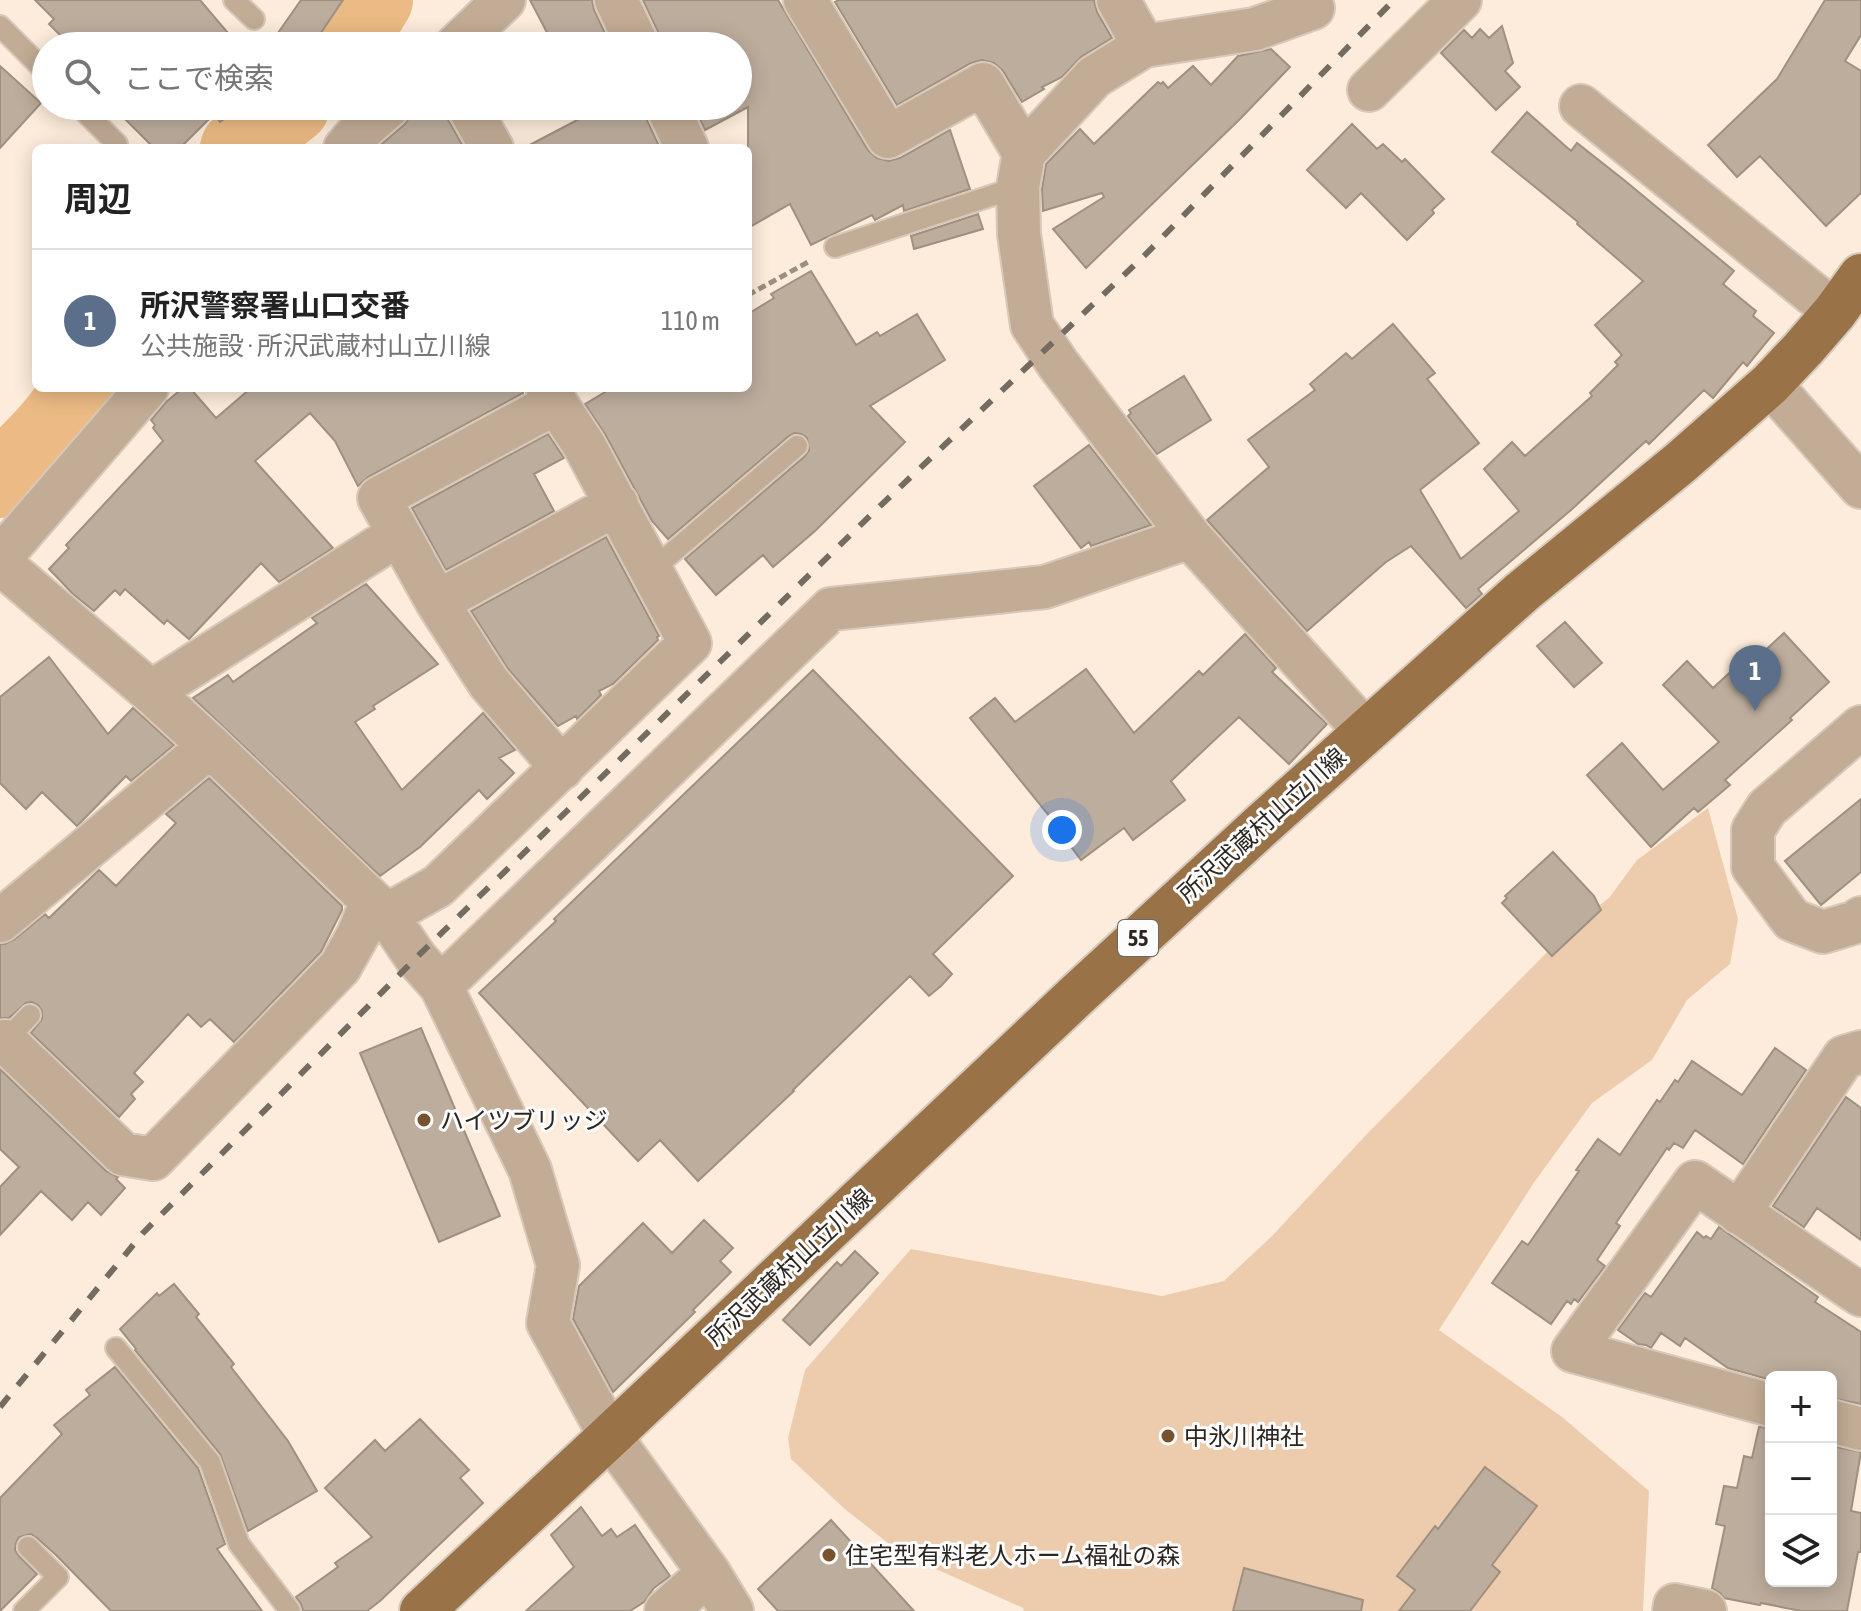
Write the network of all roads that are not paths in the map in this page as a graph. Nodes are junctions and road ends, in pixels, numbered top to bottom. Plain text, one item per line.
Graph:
1 (234, 0) edge
2 (504, 0) edge
3 (616, 0) edge
4 (805, 0) edge
5 (1118, 0) edge
6 (1460, 0) edge
7 (1313, 8) dead end
8 (254, 19) dead end
9 (0, 26) edge
10 (471, 32) edge
11 (631, 32) edge
12 (1144, 46) junction
13 (32, 58) edge
14 (1369, 90) dead end
15 (1581, 106) dead end
16 (93, 120) edge
17 (373, 120) edge
18 (476, 120) edge
19 (674, 120) edge
20 (117, 144) dead end
21 (348, 144) edge
22 (490, 144) edge
23 (685, 144) edge
24 (1021, 170) junction
25 (835, 247) road end
26 (1861, 276) edge
27 (1835, 312) junction
28 (1770, 384) junction
29 (144, 392) edge
30 (551, 392) edge
31 (797, 446) dead end
32 (1861, 487) edge
33 (617, 504) junction
34 (399, 534) junction
35 (1190, 537) junction
36 (0, 560) edge
37 (652, 570) junction
38 (437, 602) junction
39 (151, 692) junction
40 (1861, 727) edge
41 (1365, 731) junction
42 (210, 746) junction
43 (562, 768) junction
44 (380, 908) junction
45 (1861, 918) edge
46 (0, 921) edge
47 (441, 986) junction
48 (17, 1028) dead end
49 (1861, 1052) edge
50 (1739, 1213) junction
51 (1861, 1295) edge
52 (116, 1348) dead end
53 (1765, 1403) edge
54 (1837, 1423) edge
55 (1861, 1429) edge
56 (610, 1436) junction
57 (28, 1547) dead end
58 (709, 1573) junction
59 (24, 1611) edge
60 (290, 1611) edge
61 (422, 1611) edge
62 (666, 1611) edge
63 (732, 1611) edge
64 (1674, 1611) edge
65 (1705, 1611) edge

1 - 8 lane
2 - 10 street
3 - 11 street
4 - 24 street
5 - 12 street
6 - 14 street
7 - 12 street
9 - 13 lane
12 - 24 street
15 - 27 street
16 - 20 lane
17 - 21 street
18 - 22 street
19 - 23 street
24 - 25 lane
24 - 35 street
26 - 27 main road, 所沢武蔵村山立川線 / 55
27 - 28 main road, 所沢武蔵村山立川線 / 55
28 - 32 street
28 - 41 main road, 所沢武蔵村山立川線 / 55
29 - 36 street
30 - 33 street
30 - 34 street
31 - 37 lane
33 - 37 street
33 - 38 street
34 - 38 street
34 - 39 street
35 - 41 street
35 - 47 street
36 - 39 street
37 - 43 street
38 - 43 street
39 - 42 street
40 - 45 street
41 - 56 main road, 所沢武蔵村山立川線 / 55
42 - 44 street
42 - 46 street
43 - 44 street
44 - 47 street
44 - 48 street
47 - 56 street
49 - 50 street
50 - 51 street
50 - 53 street
52 - 60 lane
54 - 55 street
56 - 58 street
56 - 61 main road, 所沢武蔵村山立川線 / 55
57 - 59 lane
58 - 62 street
58 - 63 street
64 - 65 street

